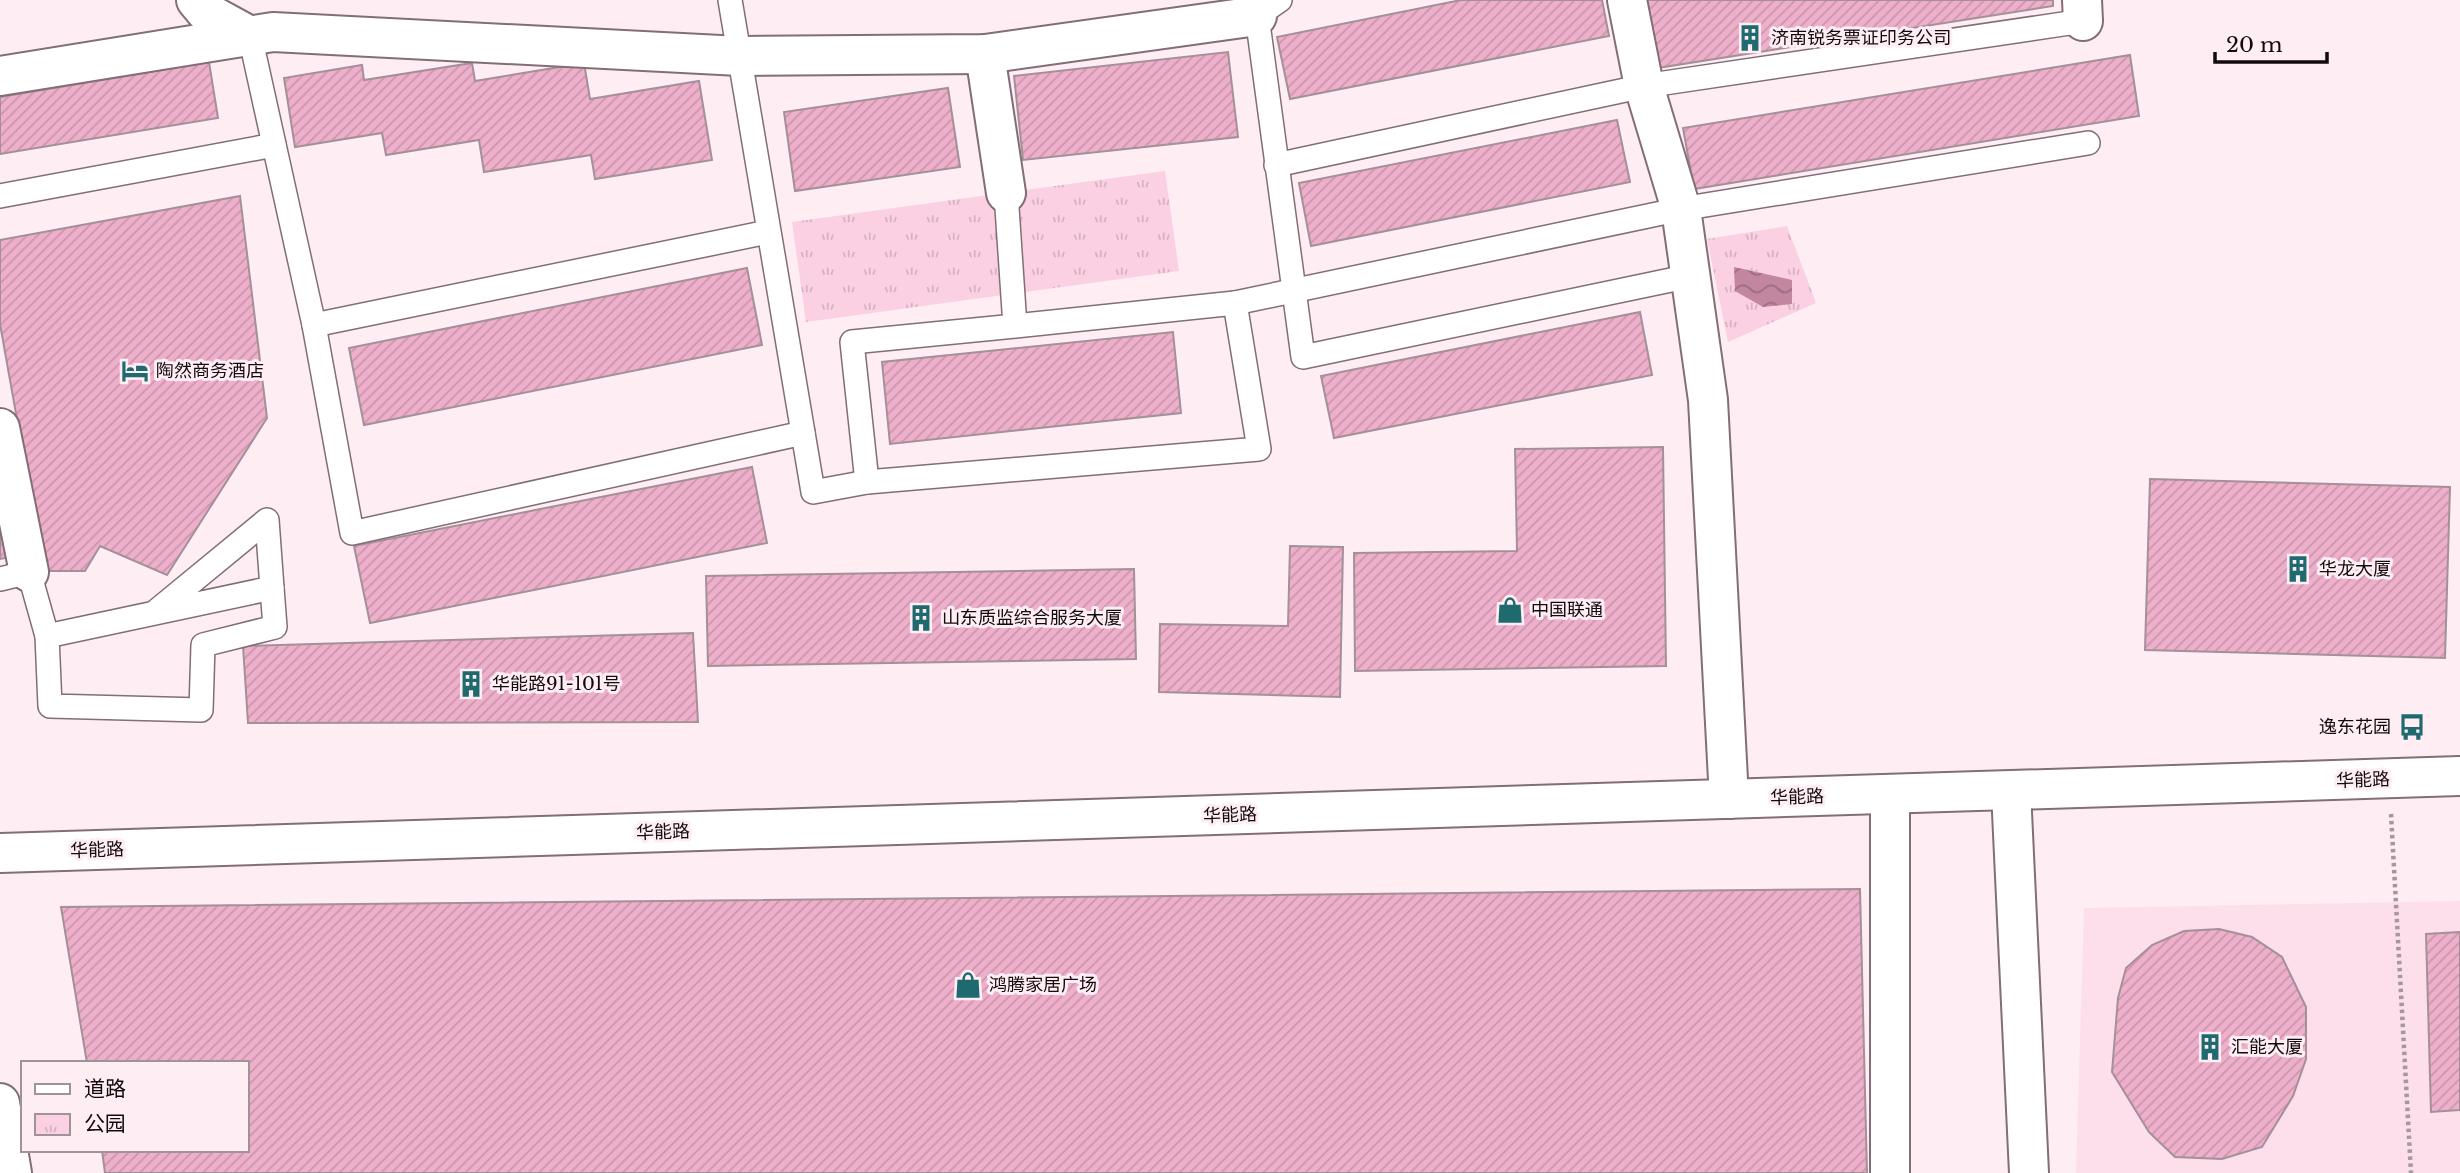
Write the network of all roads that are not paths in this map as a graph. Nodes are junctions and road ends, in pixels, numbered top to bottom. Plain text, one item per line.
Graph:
1 (196, 0) edge
2 (730, 0) edge
3 (1627, 0) edge
4 (1269, 8) edge
5 (2083, 10) edge
6 (250, 36) junction
7 (985, 54) junction
8 (740, 56) junction
9 (0, 76) edge
10 (1644, 86) junction
11 (2088, 143) dead end
12 (274, 145) junction
13 (1276, 165) junction
14 (1006, 193) joint
15 (0, 196) edge
16 (1681, 209) junction
17 (768, 232) junction
18 (1690, 276) junction
19 (1235, 303) junction
20 (314, 325) junction
21 (1015, 326) junction
22 (0, 428) edge
23 (803, 433) junction
24 (867, 482) junction
25 (15, 575) edge
26 (272, 588) junction
27 (155, 613) junction
28 (47, 636) junction
29 (2460, 776) edge
30 (2011, 790) junction
31 (1890, 794) junction
32 (1729, 799) junction
33 (0, 853) edge
34 (0, 1103) edge
35 (12, 1173) edge
36 (1890, 1173) edge
37 (2029, 1173) edge

1 - 6 street
2 - 8 lane
3 - 10 street
4 - 7 street
4 - 13 lane
5 - 10 lane
6 - 8 street
6 - 9 street
6 - 12 lane
7 - 8 street
7 - 14 street
8 - 17 lane
10 - 13 lane
10 - 16 street
11 - 16 lane
12 - 15 lane
12 - 20 lane
13 - 18 lane
14 - 21 lane
16 - 18 street
16 - 19 lane
17 - 20 lane
17 - 23 lane
18 - 32 street
19 - 21 lane
19 - 24 lane
20 - 23 lane
21 - 24 lane
22 - 25 street
23 - 24 lane
25 - 28 lane
26 - 27 lane
26 - 27 lane
26 - 28 lane
27 - 28 lane
29 - 30 street, 华能路
30 - 31 street, 华能路
30 - 37 street
31 - 32 street, 华能路
31 - 36 street
32 - 33 street, 华能路
34 - 35 street

